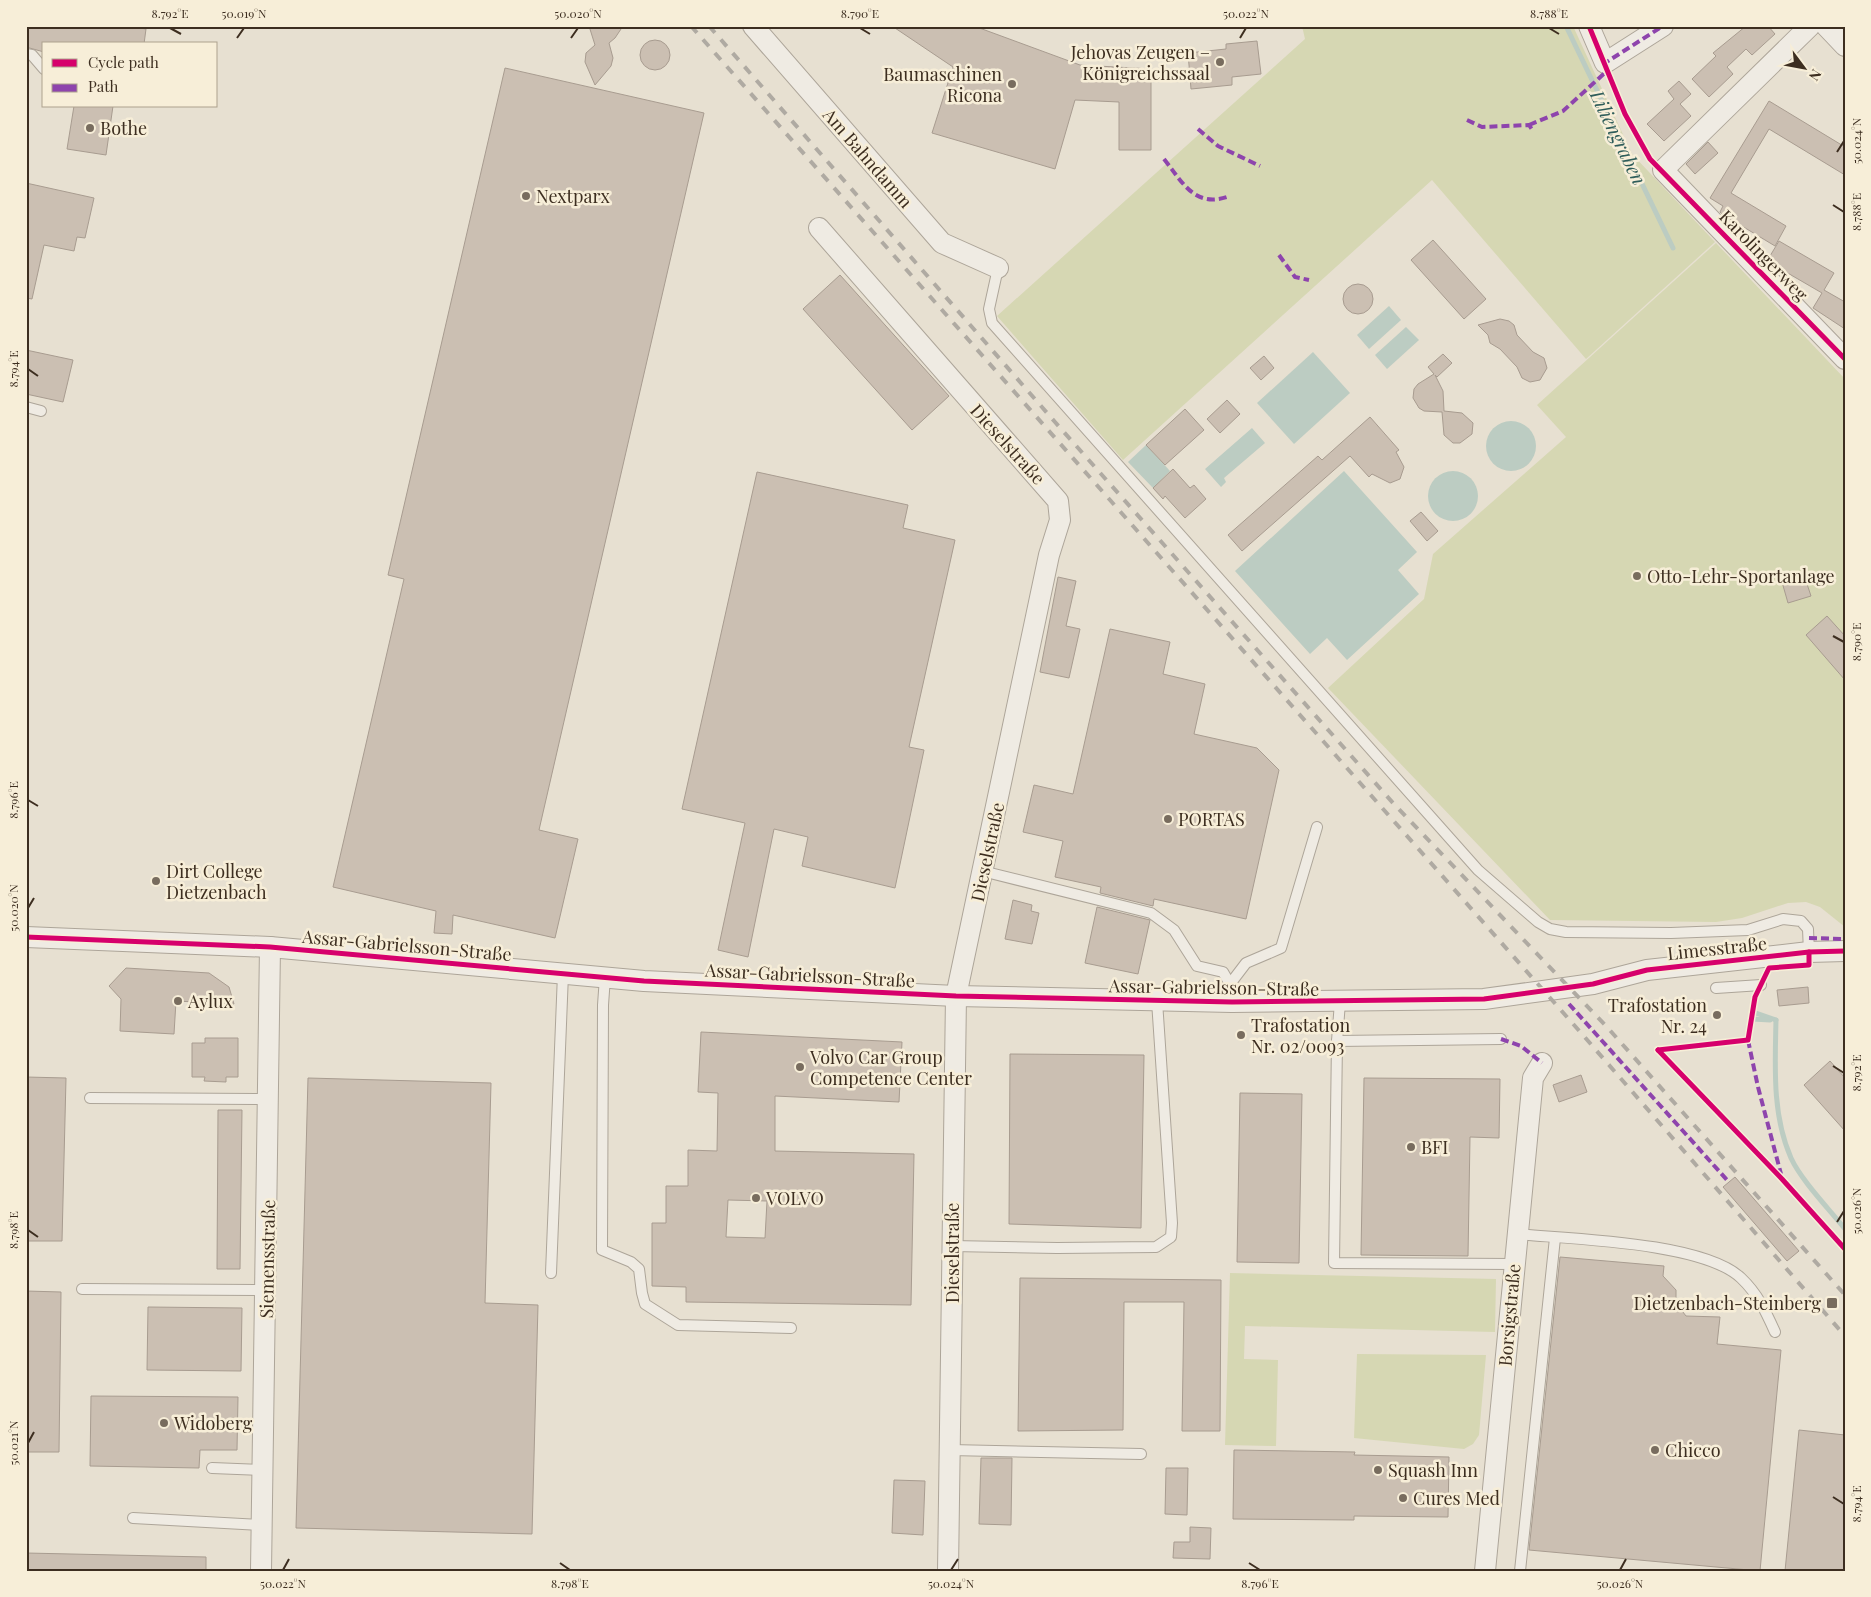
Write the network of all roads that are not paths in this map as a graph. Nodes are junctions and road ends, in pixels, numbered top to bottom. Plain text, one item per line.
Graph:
1 (753, 26) edge
2 (1589, 26) edge
3 (1663, 26) edge
4 (1810, 26) edge
5 (1826, 26) edge
6 (1845, 46) edge
7 (26, 54) edge
8 (42, 67) edge
9 (819, 228) dead end
10 (998, 268) joint
11 (1845, 359) edge
12 (26, 407) edge
13 (41, 411) dead end
14 (1317, 827) dead end
15 (982, 871) junction
16 (26, 936) edge
17 (270, 947) junction
18 (1845, 951) edge
19 (1809, 952) junction
20 (562, 974) junction
21 (605, 977) junction
22 (1593, 984) joint
23 (1761, 985) dead end
24 (1716, 988) dead end
25 (1231, 993) junction
26 (956, 996) junction
27 (1157, 1001) junction
28 (1340, 1002) junction
29 (1501, 1039) dead end
30 (1337, 1041) junction
31 (1542, 1063) dead end
32 (90, 1098) dead end
33 (268, 1099) junction
34 (1516, 1234) junction
35 (1555, 1238) junction
36 (952, 1246) junction
37 (1513, 1264) junction
38 (551, 1273) dead end
39 (82, 1289) dead end
40 (267, 1290) junction
41 (791, 1328) dead end
42 (1776, 1332) dead end
43 (950, 1450) junction
44 (1141, 1454) dead end
45 (212, 1468) dead end
46 (263, 1470) junction
47 (133, 1518) dead end
48 (262, 1525) junction
49 (261, 1571) edge
50 (948, 1571) edge
51 (1485, 1571) edge
52 (1520, 1571) edge

1 - 10 street, Am Bahndamm
2 - 3 street
4 - 11 street, Karolingerweg
5 - 6 street
7 - 8 lane
9 - 15 street, Dieselstraße
10 - 19 lane
12 - 13 lane
14 - 25 lane
15 - 25 lane
15 - 26 street, Dieselstraße
16 - 17 street, Assar-Gabrielsson-Straße
17 - 20 street, Assar-Gabrielsson-Straße
17 - 33 street, Siemensstraße
18 - 19 street, Limesstraße
19 - 22 street, Limesstraße
20 - 21 street, Assar-Gabrielsson-Straße
20 - 38 lane
21 - 26 street, Assar-Gabrielsson-Straße
21 - 41 lane
22 - 28 street, Assar-Gabrielsson-Straße
23 - 24 lane
25 - 27 street, Assar-Gabrielsson-Straße
25 - 28 street, Assar-Gabrielsson-Straße
26 - 27 street, Assar-Gabrielsson-Straße
26 - 36 street, Dieselstraße
27 - 36 lane
28 - 30 lane
29 - 30 lane
30 - 37 lane
31 - 34 street, Borsigstraße
32 - 33 lane
33 - 40 street, Siemensstraße
34 - 35 lane
34 - 37 street, Borsigstraße
35 - 42 lane
35 - 52 lane
36 - 43 street, Dieselstraße
37 - 51 street, Borsigstraße
39 - 40 lane
40 - 46 street, Siemensstraße
43 - 44 lane
43 - 50 street, Dieselstraße
45 - 46 lane
46 - 48 street, Siemensstraße
47 - 48 lane
48 - 49 street, Siemensstraße

